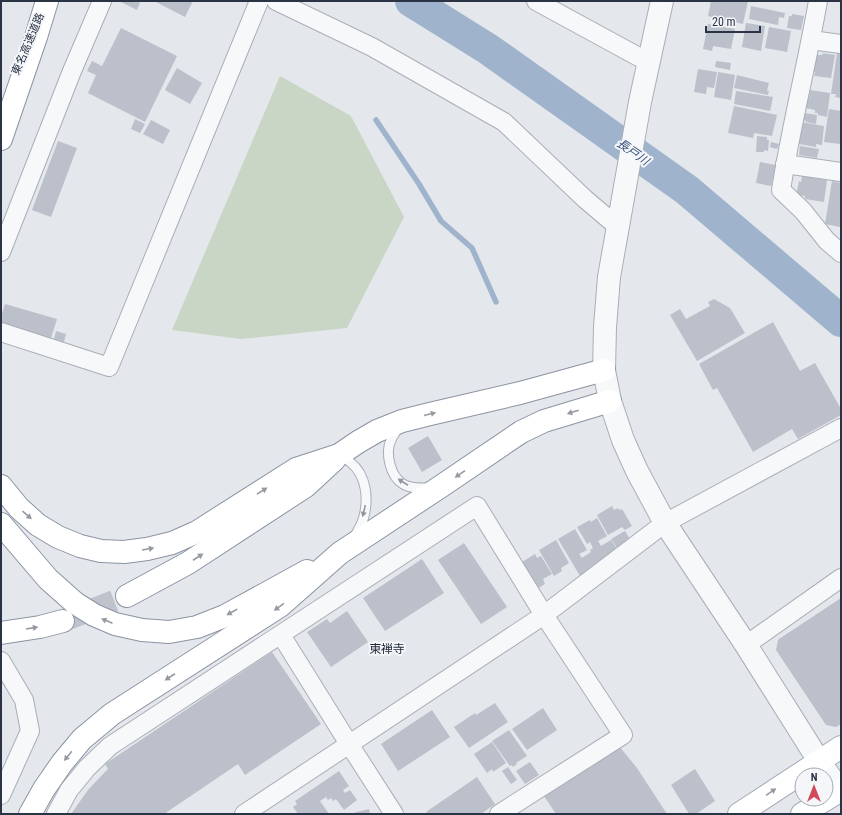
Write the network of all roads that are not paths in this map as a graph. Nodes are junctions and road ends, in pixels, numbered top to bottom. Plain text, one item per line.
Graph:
1 (47, 1) edge
2 (102, 1) edge
3 (259, 1) edge
4 (276, 1) edge
5 (536, 1) edge
6 (662, 1) edge
7 (818, 1) edge
8 (811, 40) junction
9 (841, 44) edge
10 (650, 62) junction
11 (1, 110) edge
12 (1, 139) edge
13 (785, 164) junction
14 (841, 172) edge
15 (618, 227) junction
16 (1, 252) edge
17 (841, 253) edge
18 (1, 332) edge
19 (604, 370) junction
20 (610, 401) junction
21 (402, 421) junction
22 (841, 428) edge
23 (339, 455) junction
24 (1, 486) edge
25 (440, 487) junction
26 (665, 523) junction
27 (1, 524) edge
28 (346, 549) junction
29 (841, 578) edge
30 (127, 596) tunnel mouth
31 (544, 614) junction
32 (63, 621) tunnel mouth
33 (1, 632) edge
34 (281, 635) junction
35 (746, 645) junction
36 (1, 661) edge
37 (349, 744) junction
38 (841, 747) edge
39 (819, 761) junction
40 (841, 791) edge
41 (1, 795) edge
42 (30, 814) edge
43 (56, 814) edge
44 (244, 814) edge
45 (394, 814) edge
46 (499, 814) edge
47 (739, 814) edge
48 (802, 814) edge

1 - 11 main road, 東名高速道路
1 - 12 main road
2 - 16 street
3 - 18 street
4 - 15 street
5 - 10 street
6 - 10 street
7 - 8 street
8 - 9 street
8 - 13 street
10 - 15 street
13 - 14 street
13 - 17 street
15 - 19 street
19 - 20 street
21 -> 19 main road
20 -> 25 main road
20 - 26 street
21 - 23 main road
25 -> 21 lane
22 - 26 street
24 -> 23 main road
23 -> 28 lane
30 -> 23 main road
25 - 28 main road
26 - 31 street
26 - 35 street
28 -> 27 main road
28 -> 42 main road
29 - 35 street
31 - 34 street
31 - 37 street
31 - 46 street
33 -> 32 main road
34 - 37 street
34 - 43 street
35 - 39 street
36 - 41 street
37 - 44 street
37 - 45 street
38 - 39 main road
39 - 40 street
47 -> 39 main road
40 - 48 main road

